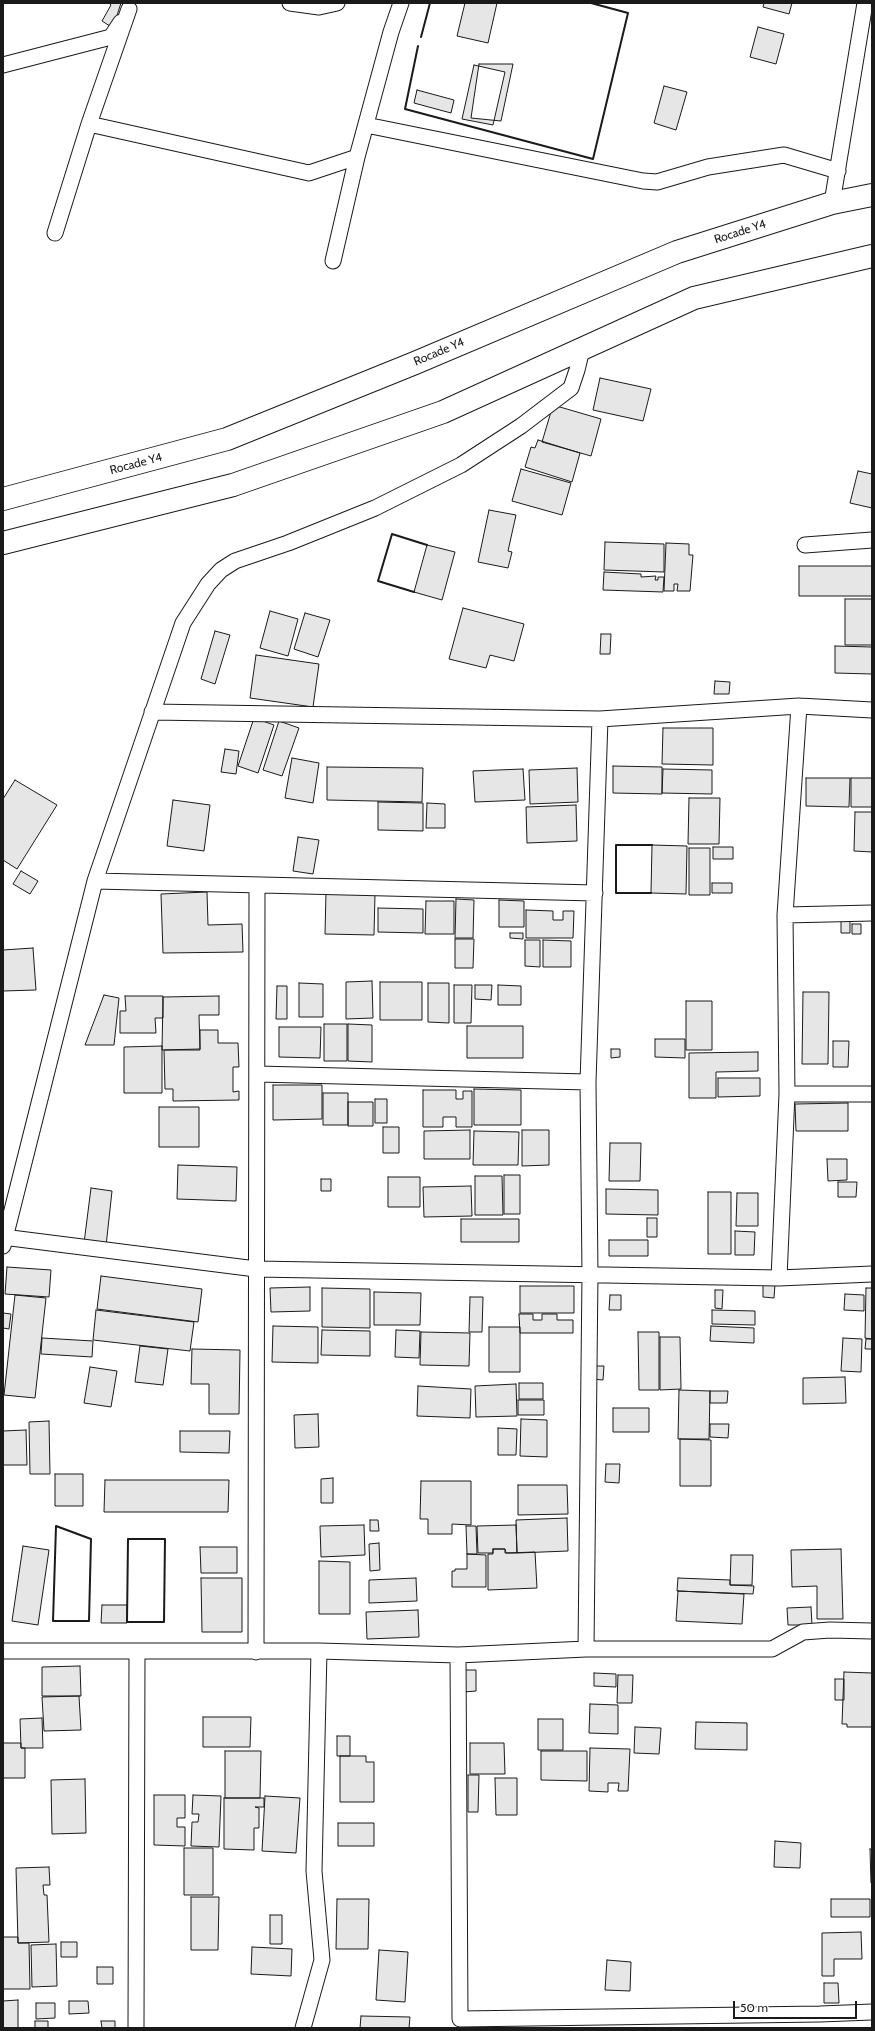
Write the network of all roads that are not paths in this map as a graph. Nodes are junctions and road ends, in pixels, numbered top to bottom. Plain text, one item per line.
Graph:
1 (290, 3) edge
2 (337, 3) edge
3 (401, 3) edge
4 (865, 3) edge
5 (131, 6) edge
6 (3, 65) edge
7 (89, 124) junction
8 (366, 125) junction
9 (357, 157) junction
10 (838, 171) junction
11 (872, 196) edge
12 (832, 203) junction
13 (55, 233) dead end
14 (872, 256) edge
15 (333, 261) dead end
16 (582, 349) junction
17 (3, 499) edge
18 (872, 540) edge
19 (3, 543) edge
20 (804, 545) dead end
21 (799, 706) junction
22 (872, 710) edge
23 (152, 712) junction
24 (600, 719) junction
25 (95, 880) junction
26 (257, 886) junction
27 (595, 893) junction
28 (872, 913) edge
29 (785, 915) junction
30 (257, 1074) junction
31 (588, 1082) junction
32 (787, 1094) junction
33 (872, 1094) edge
34 (4, 1240) edge
35 (256, 1269) junction
36 (590, 1274) junction
37 (872, 1274) edge
38 (779, 1278) junction
39 (872, 1631) edge
40 (586, 1649) junction
41 (3, 1651) edge
42 (137, 1652) junction
43 (256, 1652) junction
44 (319, 1652) junction
45 (458, 1654) junction
46 (872, 2012) edge
47 (820, 2021) edge
48 (136, 2028) edge
49 (303, 2028) edge

1 - 2 street
3 - 8 street
4 - 10 street
5 - 6 street
5 - 7 street
7 - 9 street
7 - 13 street
8 - 9 street
8 - 10 street
9 - 15 street
10 - 12 street
11 - 12 highway, Rocade Y4
12 - 17 highway, Rocade Y4
14 - 16 highway
16 - 19 highway
16 - 23 street
18 - 20 street
21 - 22 street
21 - 24 street
21 - 29 street
23 - 24 street
23 - 25 street
24 - 27 street
25 - 26 street
25 - 34 street
26 - 27 street
26 - 30 street
27 - 31 street
28 - 29 street
29 - 32 street
30 - 31 street
30 - 35 street
31 - 36 street
32 - 33 street
32 - 38 street
34 - 35 street
35 - 36 street
35 - 43 street
36 - 38 street
36 - 40 street
37 - 38 street
39 - 40 street
40 - 45 street
41 - 42 street
42 - 43 street
42 - 48 street
43 - 44 street
44 - 45 street
44 - 49 street
45 - 47 street
46 - 47 street

